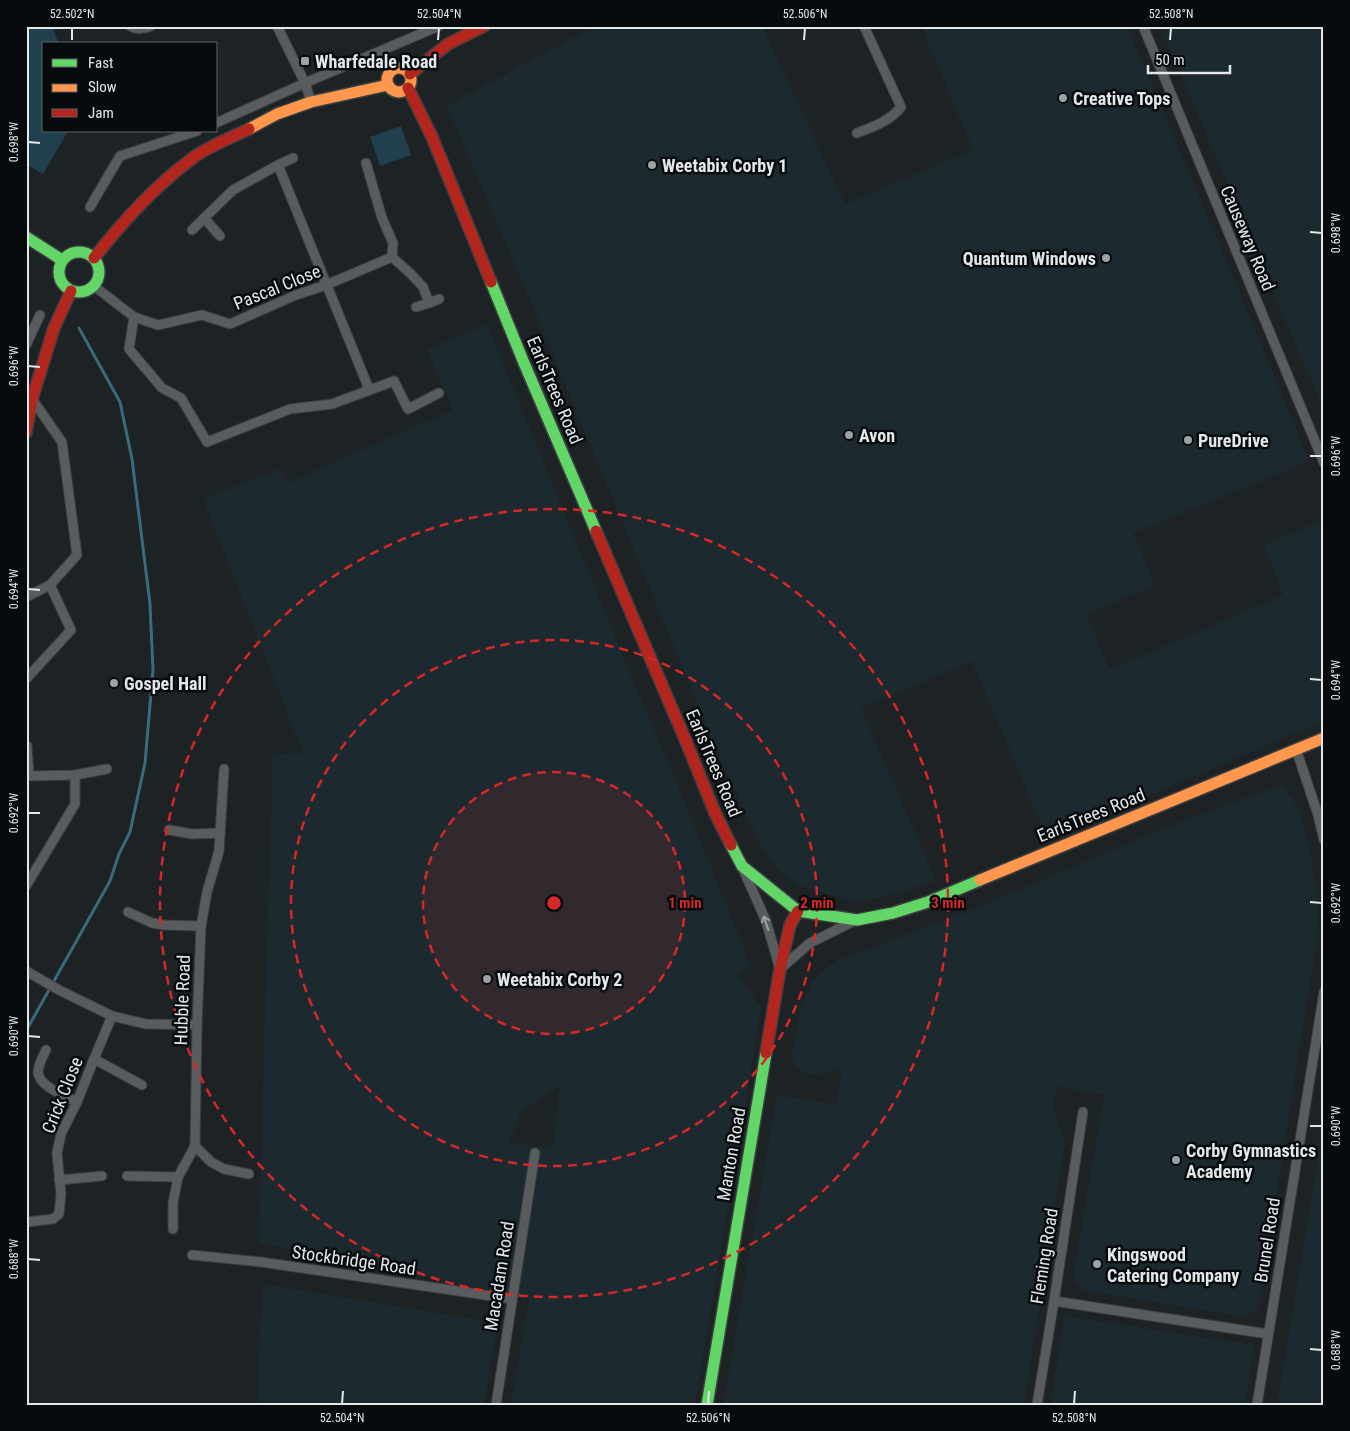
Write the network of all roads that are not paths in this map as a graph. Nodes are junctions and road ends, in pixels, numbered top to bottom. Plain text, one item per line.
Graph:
1 (130, 26) edge
2 (151, 26) edge
3 (277, 26) edge
4 (439, 26) edge
5 (484, 26) edge
6 (864, 26) edge
7 (1143, 26) edge
8 (410, 74) junction
9 (305, 83) junction
10 (388, 85) junction
11 (408, 88) junction
12 (311, 102) junction
13 (218, 122) edge
14 (194, 132) edge
15 (857, 133) dead end
16 (293, 158) dead end
17 (366, 163) dead end
18 (278, 165) junction
19 (90, 207) dead end
20 (204, 218) junction
21 (192, 230) dead end
22 (220, 236) dead end
23 (26, 237) edge
24 (392, 257) junction
25 (94, 258) junction
26 (62, 260) junction
27 (326, 285) junction
28 (94, 286) junction
29 (71, 291) junction
30 (439, 299) dead end
31 (429, 303) junction
32 (416, 307) dead end
33 (40, 315) dead end
34 (134, 318) junction
35 (26, 345) edge
36 (369, 389) junction
37 (439, 393) dead end
38 (32, 398) junction
39 (26, 432) edge
40 (1324, 463) edge
41 (50, 585) junction
42 (26, 597) edge
43 (26, 680) edge
44 (1324, 738) edge
45 (27, 746) edge
46 (1296, 750) junction
47 (107, 769) dead end
48 (224, 769) dead end
49 (75, 774) junction
50 (169, 830) dead end
51 (220, 833) junction
52 (1324, 840) edge
53 (26, 864) edge
54 (742, 866) junction
55 (36, 869) junction
56 (26, 886) edge
57 (798, 911) junction
58 (128, 912) dead end
59 (857, 920) junction
60 (201, 926) junction
61 (780, 970) junction
62 (30, 972) edge
63 (1324, 992) edge
64 (112, 1016) junction
65 (197, 1025) junction
66 (46, 1050) dead end
67 (94, 1058) junction
68 (142, 1084) dead end
69 (77, 1102) junction
70 (1083, 1112) dead end
71 (195, 1146) junction
72 (535, 1153) dead end
73 (249, 1174) dead end
74 (102, 1176) dead end
75 (127, 1176) dead end
76 (178, 1177) junction
77 (59, 1180) junction
78 (26, 1222) edge
79 (173, 1229) dead end
80 (192, 1254) dead end
81 (512, 1299) junction
82 (1054, 1301) junction
83 (1268, 1334) junction
84 (496, 1405) edge
85 (707, 1405) edge
86 (1037, 1405) edge
87 (1256, 1405) edge

1 - 2 street
3 - 9 street
4 - 9 street
5 - 8 street
6 - 15 street
7 - 40 street, Causeway Road
8 - 10 street
8 - 11 street
9 - 12 street
9 - 13 street
10 - 11 street
10 - 12 street
11 - 54 street, EarlsTrees Road
12 - 25 street
14 - 19 street
16 - 18 street
17 - 24 street
18 - 20 street
18 - 27 street
20 - 21 street
20 - 22 street
23 - 26 street
24 - 27 street, Pascal Close
24 - 31 street
25 - 26 street
25 - 28 street
26 - 29 street
27 - 34 street, Pascal Close
27 - 36 street
28 - 29 street
28 - 34 street, Pascal Close
29 - 38 street
30 - 31 street
31 - 32 street
33 - 35 street
34 - 36 street
36 - 37 street
38 - 39 street
38 - 41 street
41 - 42 street
41 - 43 street
44 - 46 street, EarlsTrees Road
45 - 49 street
46 - 52 street
46 - 59 street, EarlsTrees Road
47 - 49 street
48 - 51 street, Hubble Road
49 - 55 street
50 - 51 street
51 - 60 street, Hubble Road
53 - 55 street
54 - 57 street, EarlsTrees Road
61 -> 54 street
55 - 56 street
57 - 59 street, EarlsTrees Road
57 - 61 street, Manton Road
58 - 60 street
59 - 61 street
60 - 65 street, Hubble Road
61 - 85 street, Manton Road
62 - 64 street
63 - 83 street, Brunel Road
64 - 65 street
64 - 67 street, Crick Close
65 - 71 street, Hubble Road
66 - 69 street
67 - 68 street
67 - 69 street, Crick Close
69 - 77 street, Crick Close
70 - 82 street, Fleming Road
71 - 73 street
71 - 76 street, Hubble Road
72 - 81 street, Macadam Road
74 - 77 street
75 - 76 street
76 - 79 street, Hubble Road
77 - 78 street, Crick Close
80 - 81 street, Stockbridge Road
81 - 84 street, Macadam Road
82 - 83 street
82 - 86 street, Fleming Road
83 - 87 street, Brunel Road

